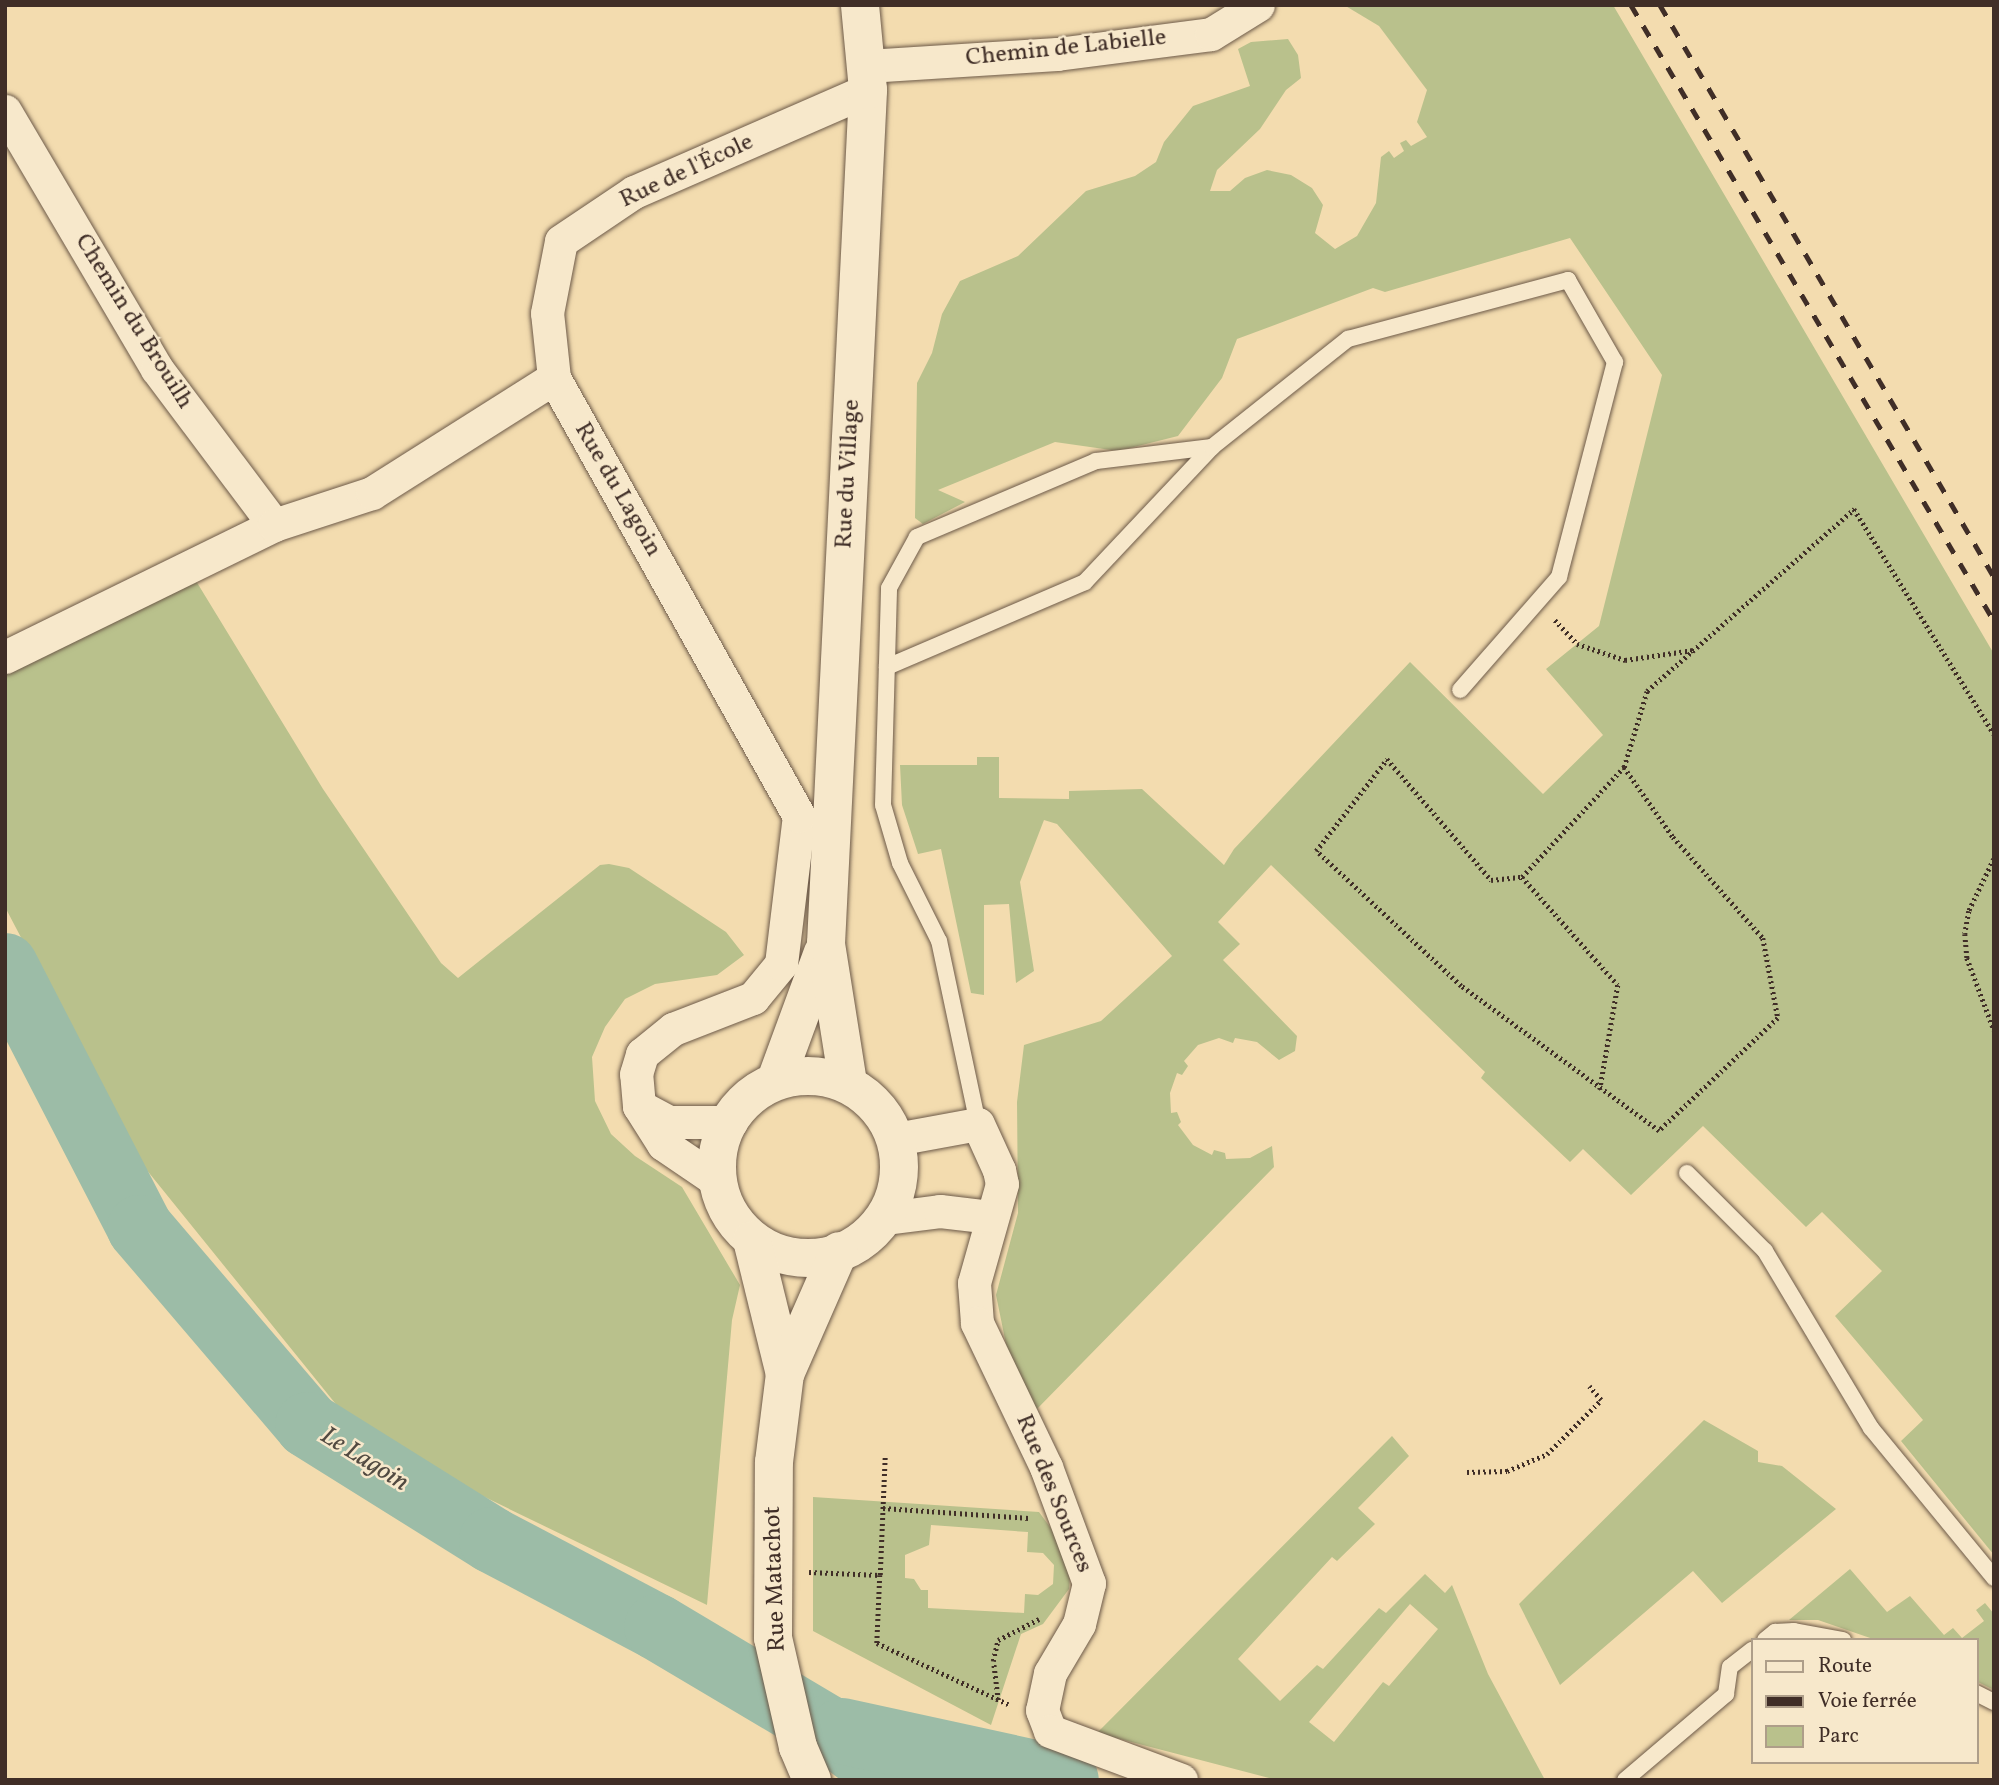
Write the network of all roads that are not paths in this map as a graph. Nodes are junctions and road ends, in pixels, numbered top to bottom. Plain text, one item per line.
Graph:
1 (860, 5) edge
2 (1258, 5) edge
3 (867, 78) junction
4 (5, 111) edge
5 (554, 378) junction
6 (1212, 447) junction
7 (274, 525) junction
8 (5, 657) edge
9 (887, 667) junction
10 (1460, 690) dead end
11 (826, 944) junction
12 (776, 1080) junction
13 (848, 1083) junction
14 (639, 1107) junction
15 (731, 1122) junction
16 (978, 1124) junction
17 (896, 1139) junction
18 (1687, 1173) dead end
19 (716, 1180) junction
20 (990, 1217) junction
21 (886, 1218) junction
22 (751, 1240) junction
23 (839, 1251) junction
24 (785, 1374) junction
25 (1994, 1578) edge
26 (1768, 1638) edge
27 (1832, 1638) edge
28 (1750, 1652) edge
29 (1978, 1694) edge
30 (1994, 1702) edge
31 (805, 1763) edge
32 (1181, 1780) edge
33 (1625, 1780) edge

1 - 3 main road, Rue du Village
2 - 3 street, Chemin de Labielle
3 - 5 street, Rue de l'École
3 - 11 main road, Rue du Village
4 - 7 street, Chemin du Brouilh
5 - 7 street
5 - 14 street, Rue du Lagoin
6 - 9 lane
6 - 9 lane
6 - 10 lane
7 - 8 street
9 - 16 lane
11 - 12 main road, Rue du Village
11 - 13 main road, Rue du Village
12 - 13 main road
12 - 15 main road
13 - 17 main road
14 - 15 street
14 - 19 street, Rue du Lagoin
15 - 19 main road
16 - 17 street
16 - 20 street, Rue des Sources
17 - 21 main road
18 - 25 lane
19 - 22 main road
20 - 21 street
20 - 32 street, Rue des Sources
21 - 23 main road
22 - 23 main road
22 - 24 main road, Rue Matachot
23 - 24 main road, Rue Matachot
24 - 31 main road, Rue Matachot
26 - 27 lane
28 - 33 lane
29 - 30 lane

